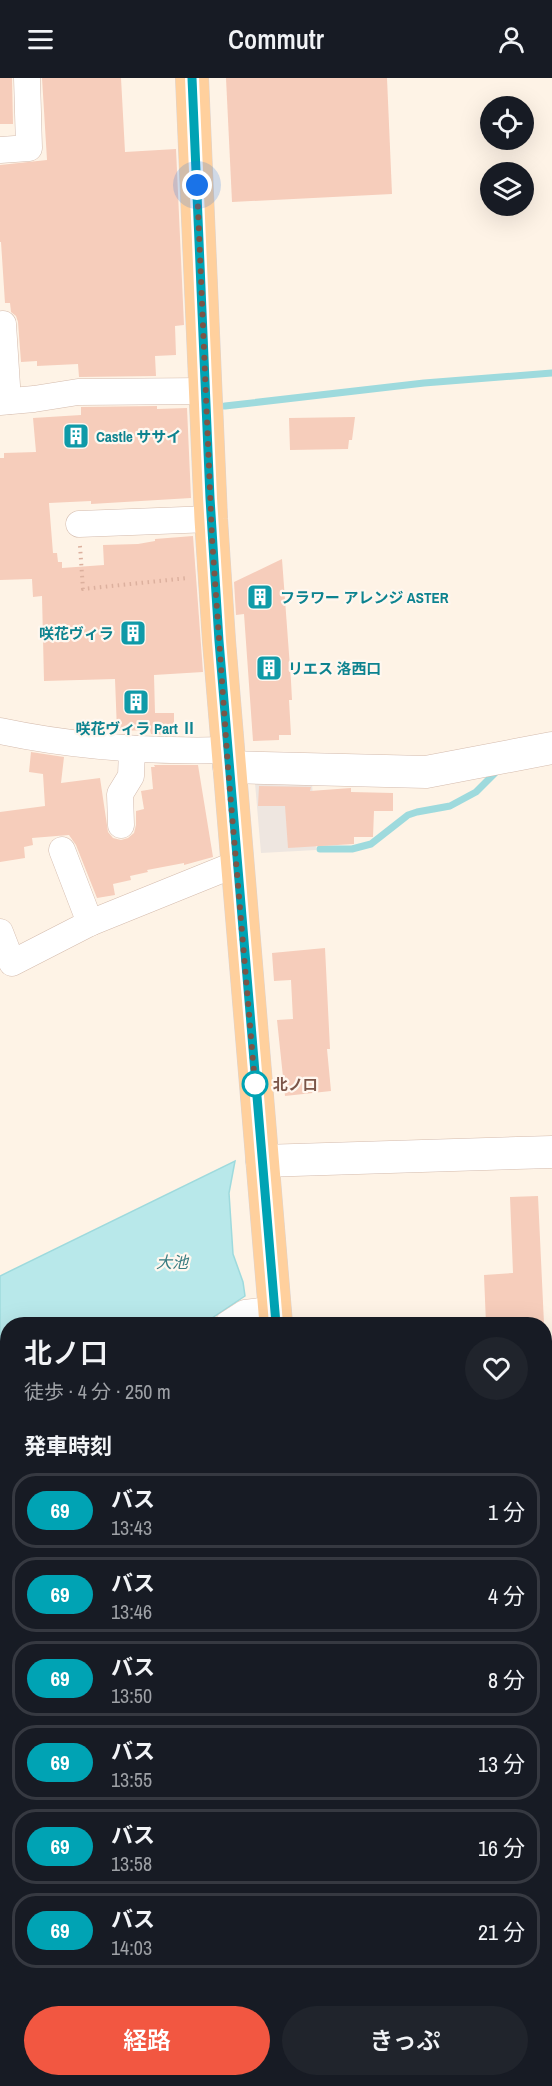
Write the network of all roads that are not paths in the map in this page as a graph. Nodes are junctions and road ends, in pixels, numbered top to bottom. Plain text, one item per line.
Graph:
1 (27, 78) edge
2 (192, 78) edge
3 (0, 150) edge
4 (3, 324) dead end
5 (205, 391) junction
6 (4, 401) edge
7 (211, 519) junction
8 (79, 524) road end
9 (0, 731) edge
10 (552, 748) edge
11 (132, 749) junction
12 (228, 759) junction
13 (122, 825) dead end
14 (62, 850) dead end
15 (236, 864) junction
16 (90, 923) junction
17 (0, 932) edge
18 (552, 1152) edge
19 (262, 1161) junction
20 (239, 1317) edge
21 (275, 1317) edge

1 - 3 street
2 - 5 main road
4 - 6 street
5 - 6 street
5 - 7 main road
7 - 8 street
7 - 12 main road
9 - 11 street
10 - 12 street
11 - 12 street
11 - 13 street
12 - 15 main road
14 - 16 street
15 - 16 street
15 - 19 main road
16 - 17 street
18 - 19 street
19 - 21 main road
20 - 21 street

